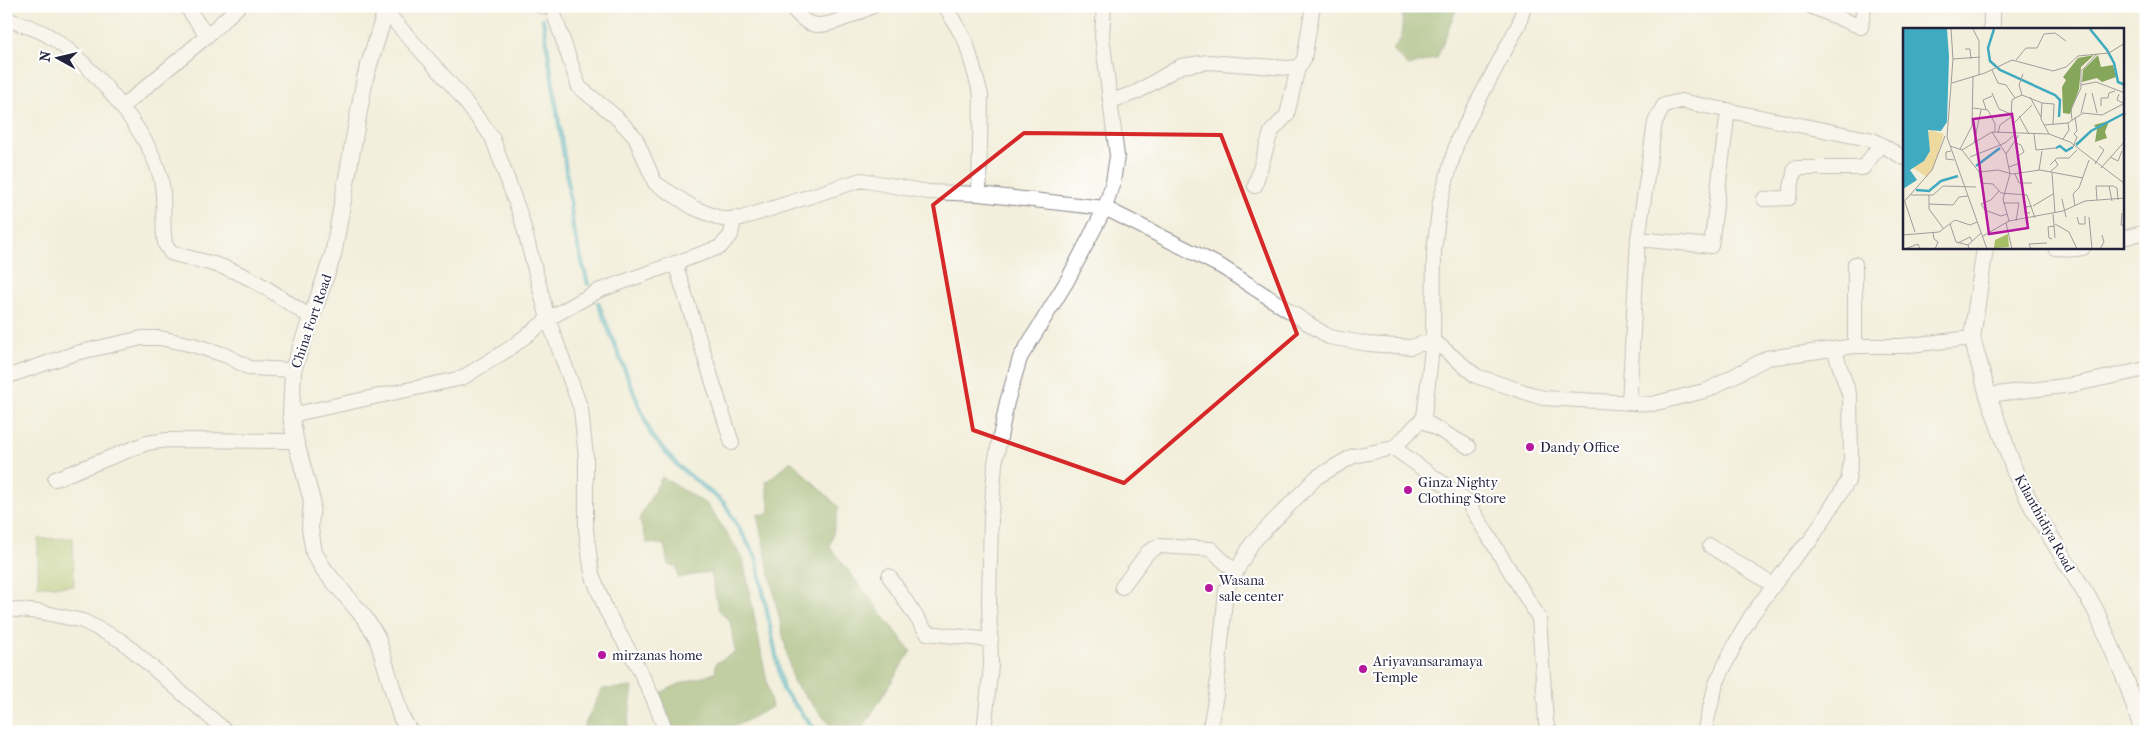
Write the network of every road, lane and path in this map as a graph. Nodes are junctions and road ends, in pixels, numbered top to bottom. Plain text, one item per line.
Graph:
1 (186, 6) edge
2 (239, 6) edge
3 (791, 6) edge
4 (873, 6) edge
5 (945, 6) edge
6 (1104, 6) edge
7 (1313, 6) edge
8 (1524, 6) edge
9 (1810, 6) edge
10 (1864, 6) edge
11 (1992, 6) edge
12 (548, 7) edge
13 (387, 9) edge
14 (6, 19) edge
15 (1992, 28) edge
16 (207, 36) junction
17 (1298, 67) junction
18 (1111, 101) junction
19 (122, 107) junction
20 (1728, 110) junction
21 (1882, 144) junction
22 (1903, 157) edge
23 (1254, 186) dead end
24 (979, 194) junction
25 (1764, 199) dead end
26 (1105, 208) junction
27 (734, 218) junction
28 (2146, 232) edge
29 (2124, 238) edge
30 (1638, 239) junction
31 (1985, 249) edge
32 (2065, 249) edge
33 (2079, 249) edge
34 (674, 263) junction
35 (1855, 264) dead end
36 (312, 318) junction
37 (548, 320) junction
38 (1972, 338) junction
39 (1433, 340) junction
40 (1855, 346) junction
41 (1834, 349) junction
42 (2146, 369) edge
43 (293, 370) junction
44 (6, 377) edge
45 (1988, 395) junction
46 (1629, 403) junction
47 (291, 415) junction
48 (1422, 420) junction
49 (294, 439) junction
50 (732, 443) dead end
51 (1469, 447) dead end
52 (1394, 448) junction
53 (55, 478) dead end
54 (1710, 546) dead end
55 (1236, 573) junction
56 (889, 576) dead end
57 (1773, 585) junction
58 (1122, 587) dead end
59 (6, 608) edge
60 (991, 640) junction
61 (227, 732) edge
62 (410, 732) edge
63 (666, 732) edge
64 (984, 732) edge
65 (1209, 732) edge
66 (1550, 732) edge
67 (1704, 732) edge
68 (2144, 732) edge

1 - 16 street
2 - 16 street
3 - 4 street
5 - 24 street
6 - 18 street
7 - 17 street
8 - 39 street
9 - 10 street
11 - 15 street
12 - 27 street
13 - 36 street, China Fort Road
13 - 37 street
14 - 19 street
16 - 19 street
17 - 18 street
17 - 23 street
18 - 26 street
19 - 36 street
20 - 21 street
20 - 30 street
20 - 30 street
21 - 22 street
21 - 25 street
24 - 26 street
24 - 27 street
26 - 39 street
26 - 60 street
27 - 34 street
28 - 29 street
30 - 46 street
31 - 38 street, Kilanthidiya Road
32 - 33 street
34 - 37 street
34 - 50 street
35 - 40 street
36 - 43 street, China Fort Road
37 - 47 street
37 - 63 street
38 - 40 street
38 - 45 street, Kilanthidiya Road
39 - 46 street
39 - 48 street
40 - 41 street
41 - 46 street
41 - 57 street
42 - 45 street
43 - 44 street
43 - 47 street, China Fort Road
45 - 68 street, Kilanthidiya Road
47 - 49 street, China Fort Road
48 - 51 street
48 - 52 street
49 - 53 street
49 - 62 street, China Fort Road
52 - 55 street
52 - 66 street
54 - 57 street
55 - 58 street
55 - 65 street
56 - 60 street
57 - 67 street
59 - 61 street
60 - 64 street

